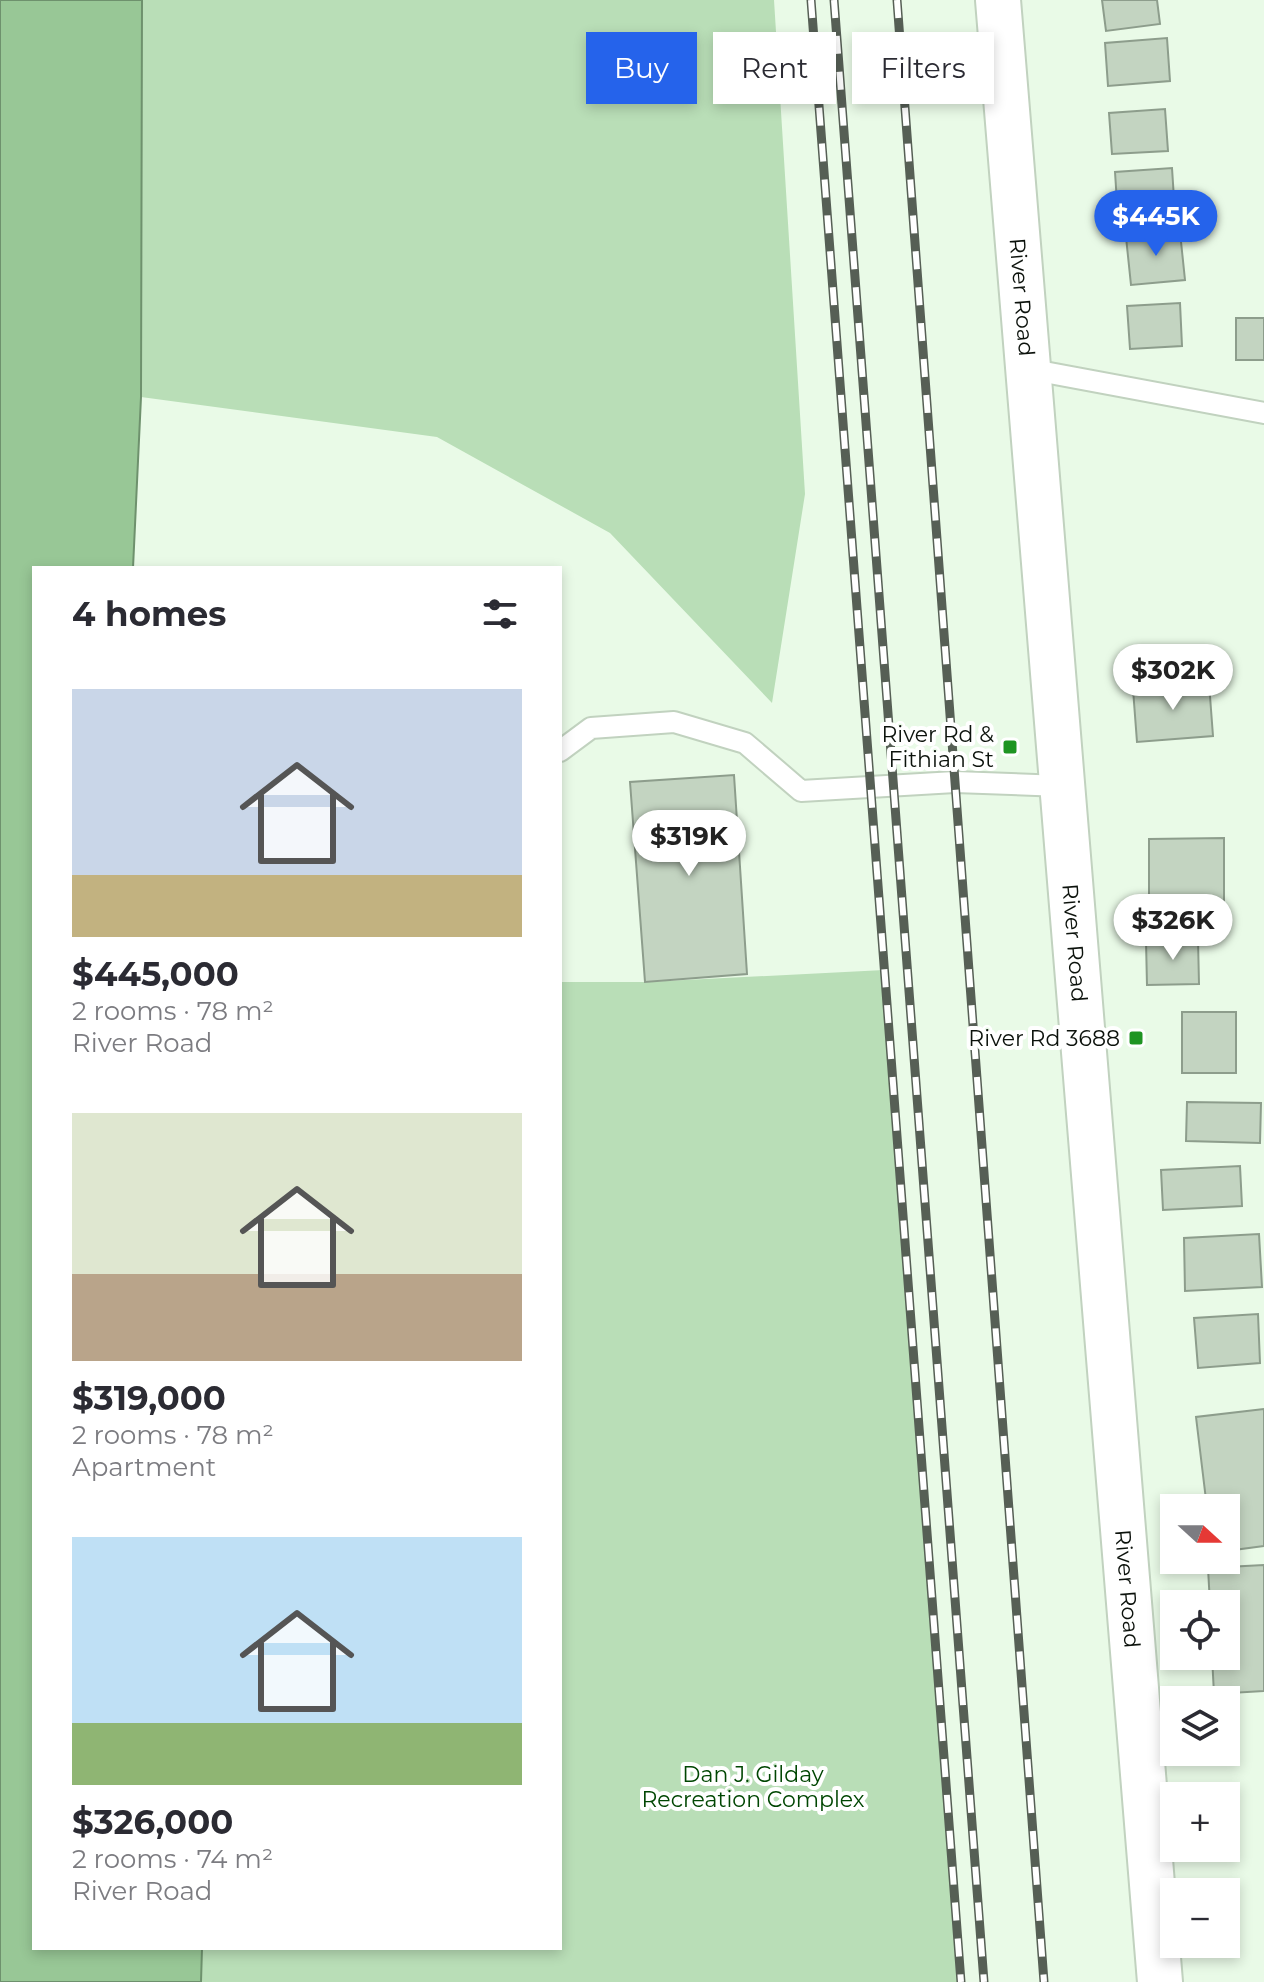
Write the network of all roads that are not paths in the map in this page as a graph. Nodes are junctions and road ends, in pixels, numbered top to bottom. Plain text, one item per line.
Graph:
1 (998, 0) edge
2 (1028, 369) junction
3 (1264, 413) edge
4 (562, 750) edge
5 (1062, 786) junction
6 (1160, 1982) edge

1 - 2 main road, River Road
2 - 3 lane
2 - 5 main road, River Road
4 - 5 lane
5 - 6 main road, River Road

